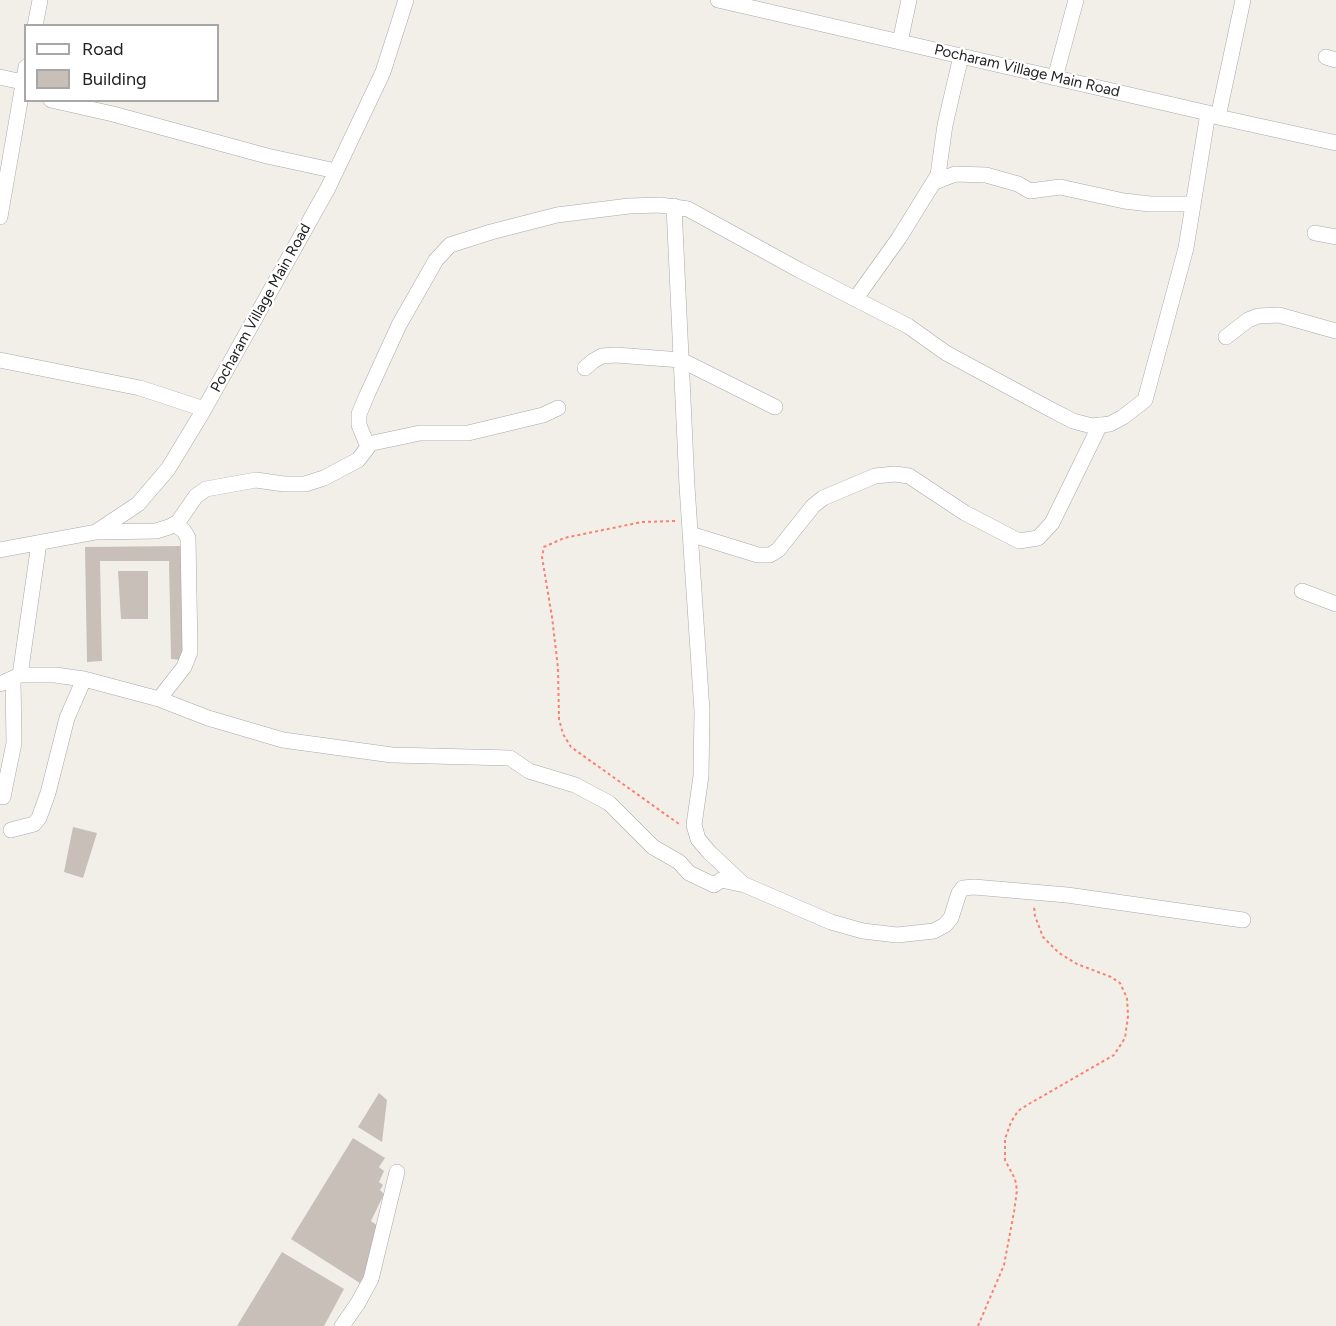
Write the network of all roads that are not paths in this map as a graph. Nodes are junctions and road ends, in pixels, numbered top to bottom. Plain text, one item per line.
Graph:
1 (406, 0) edge
2 (718, 0) edge
3 (909, 0) edge
4 (1076, 0) edge
5 (1243, 0) edge
6 (35, 1) edge
7 (34, 24) edge
8 (900, 42) junction
9 (961, 56) junction
10 (0, 77) edge
11 (1055, 78) junction
12 (23, 86) edge
13 (60, 102) edge
14 (1213, 115) junction
15 (1336, 143) edge
16 (5, 162) edge
17 (336, 171) junction
18 (935, 182) junction
19 (1192, 204) junction
20 (674, 206) junction
21 (0, 217) edge
22 (1315, 233) dead end
23 (1336, 237) edge
24 (856, 298) junction
25 (1336, 331) edge
26 (1226, 337) dead end
27 (0, 360) edge
28 (681, 360) junction
29 (585, 368) dead end
30 (775, 407) dead end
31 (558, 408) dead end
32 (204, 409) junction
33 (1100, 425) junction
34 (368, 444) junction
35 (174, 524) junction
36 (690, 527) junction
37 (96, 532) junction
38 (39, 543) junction
39 (0, 550) edge
40 (1302, 591) dead end
41 (1336, 604) edge
42 (11, 679) edge
43 (84, 679) junction
44 (159, 699) junction
45 (3, 797) dead end
46 (11, 830) dead end
47 (745, 885) junction
48 (1243, 920) dead end
49 (397, 1172) dead end
50 (342, 1326) edge

1 - 17 street, Pocharam Village Main Road
2 - 8 street, Pocharam Village Main Road
3 - 8 street
4 - 11 street
5 - 14 street
6 - 7 street
8 - 9 street, Pocharam Village Main Road
9 - 11 street, Pocharam Village Main Road
9 - 18 street
10 - 12 street
11 - 14 street, Pocharam Village Main Road
12 - 16 street
13 - 17 street
14 - 15 street, Pocharam Village Main Road
14 - 19 street
16 - 21 street
17 - 32 street, Pocharam Village Main Road
18 - 19 street
18 - 24 street
19 - 33 street
20 - 24 street
20 - 28 street
20 - 34 street
22 - 23 street
24 - 33 street
25 - 26 street
27 - 32 street
28 - 29 street
28 - 30 street
28 - 36 street
31 - 34 street
32 - 37 street, Pocharam Village Main Road
33 - 36 street
34 - 35 street
35 - 37 street
35 - 44 street
36 - 47 street
37 - 38 street, Pocharam Village Main Road
38 - 39 street, Pocharam Village Main Road
38 - 42 street
40 - 41 street
42 - 43 street
42 - 45 street
43 - 44 street
43 - 46 street
44 - 47 street
47 - 48 street
49 - 50 street

